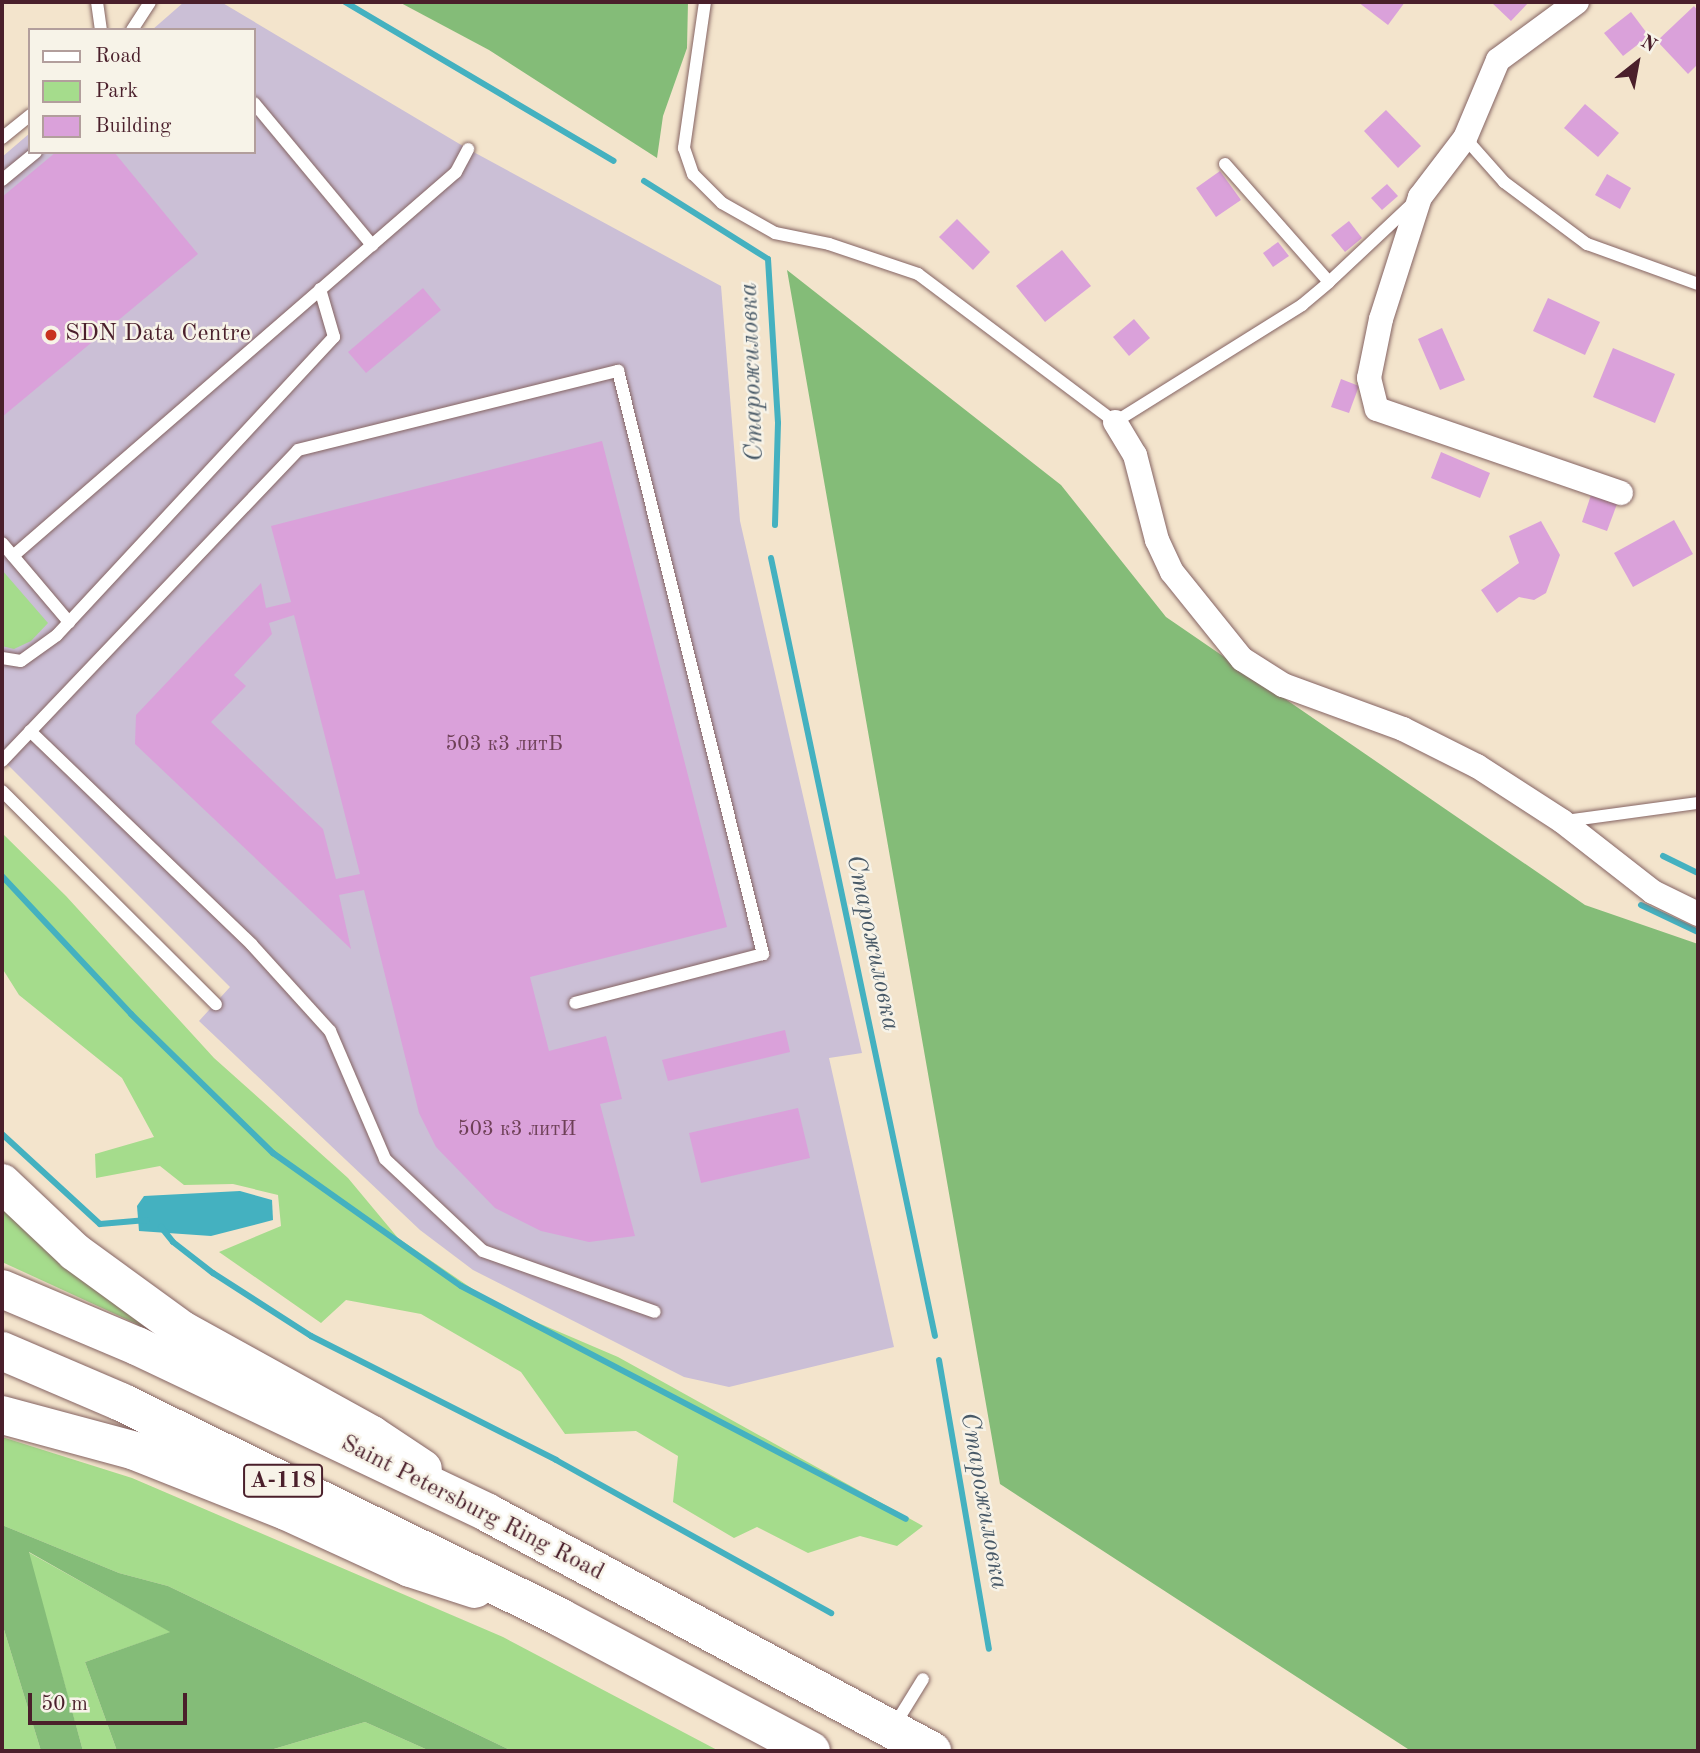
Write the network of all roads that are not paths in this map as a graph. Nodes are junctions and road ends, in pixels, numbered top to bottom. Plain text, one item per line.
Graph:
1 (97, 2) edge
2 (160, 2) edge
3 (705, 2) edge
4 (1577, 2) edge
5 (149, 6) edge
6 (102, 28) edge
7 (133, 28) edge
8 (256, 105) edge
9 (28, 116) edge
10 (2, 138) edge
11 (1465, 138) junction
12 (468, 149) dead end
13 (34, 154) edge
14 (1225, 164) dead end
15 (2, 180) edge
16 (1420, 197) junction
17 (372, 245) junction
18 (1329, 282) junction
19 (1698, 284) edge
20 (320, 289) junction
21 (1115, 422) junction
22 (1620, 492) dead end
23 (2, 543) edge
24 (13, 556) junction
25 (69, 622) junction
26 (2, 658) edge
27 (30, 731) junction
28 (2, 761) edge
29 (2, 791) edge
30 (1698, 803) edge
31 (1562, 821) junction
32 (1698, 914) edge
33 (575, 1003) dead end
34 (216, 1004) dead end
35 (2, 1183) edge
36 (2, 1289) edge
37 (655, 1312) dead end
38 (2, 1352) edge
39 (2, 1415) edge
40 (488, 1513) junction
41 (561, 1618) junction
42 (923, 1679) dead end
43 (892, 1730) junction
44 (811, 1751) edge
45 (932, 1751) edge

1 - 6 lane
2 - 5 lane
3 - 21 lane
4 - 11 street
5 - 7 lane
8 - 17 lane
9 - 10 lane
11 - 16 street
11 - 19 lane
12 - 17 lane
13 - 15 lane
14 - 18 lane
16 - 18 lane
16 - 22 street
17 - 20 lane
18 - 21 lane
20 - 24 lane
20 - 25 lane
21 - 31 street
23 - 24 lane
24 - 25 lane
25 - 26 lane
27 - 28 lane
27 - 33 lane
27 - 37 lane
29 - 34 lane
30 - 31 lane
31 - 32 street
35 - 40 main road
36 - 40 main road, Saint Petersburg Ring Road / А-118
38 - 41 main road, А-118
39 - 41 main road
40 - 43 main road, Saint Petersburg Ring Road / А-118
41 - 44 main road, А-118
42 - 43 lane
43 - 45 main road, Saint Petersburg Ring Road / А-118

